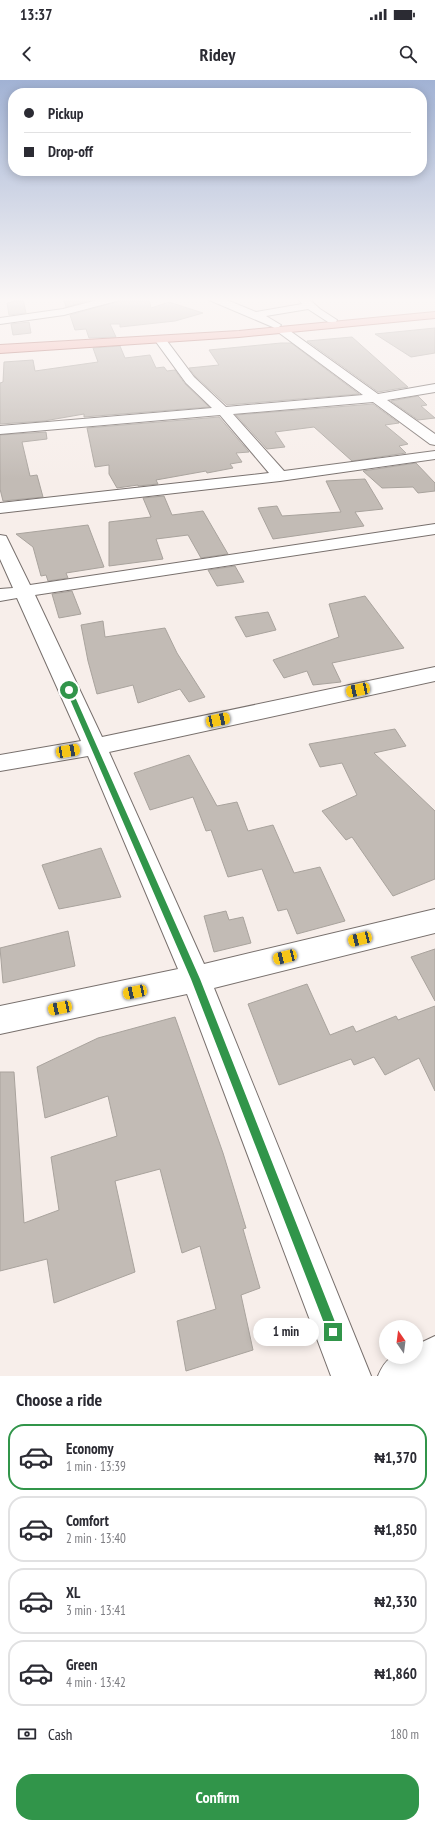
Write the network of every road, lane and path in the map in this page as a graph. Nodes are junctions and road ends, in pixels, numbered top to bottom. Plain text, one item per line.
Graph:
1 (174, 358) edge
2 (321, 358) edge
3 (435, 388) edge
4 (375, 398) junction
5 (222, 411) junction
6 (0, 430) edge
7 (435, 441) edge
8 (435, 455) edge
9 (280, 476) junction
10 (0, 508) edge
11 (435, 529) edge
12 (0, 540) edge
13 (12, 594) edge
14 (435, 674) edge
15 (94, 747) junction
16 (0, 763) edge
17 (435, 920) edge
18 (196, 979) junction
19 (0, 1020) edge
20 (435, 1356) edge
21 (351, 1376) edge
22 (398, 1376) edge

1 - 5 street
2 - 4 street
3 - 4 street
4 - 5 street
4 - 7 street
5 - 6 street
5 - 9 street
8 - 9 street
9 - 10 street
11 - 13 street
12 - 13 street
13 - 15 street
14 - 15 street
15 - 16 street
15 - 18 street
17 - 18 street
18 - 19 street
18 - 21 street
20 - 22 street

